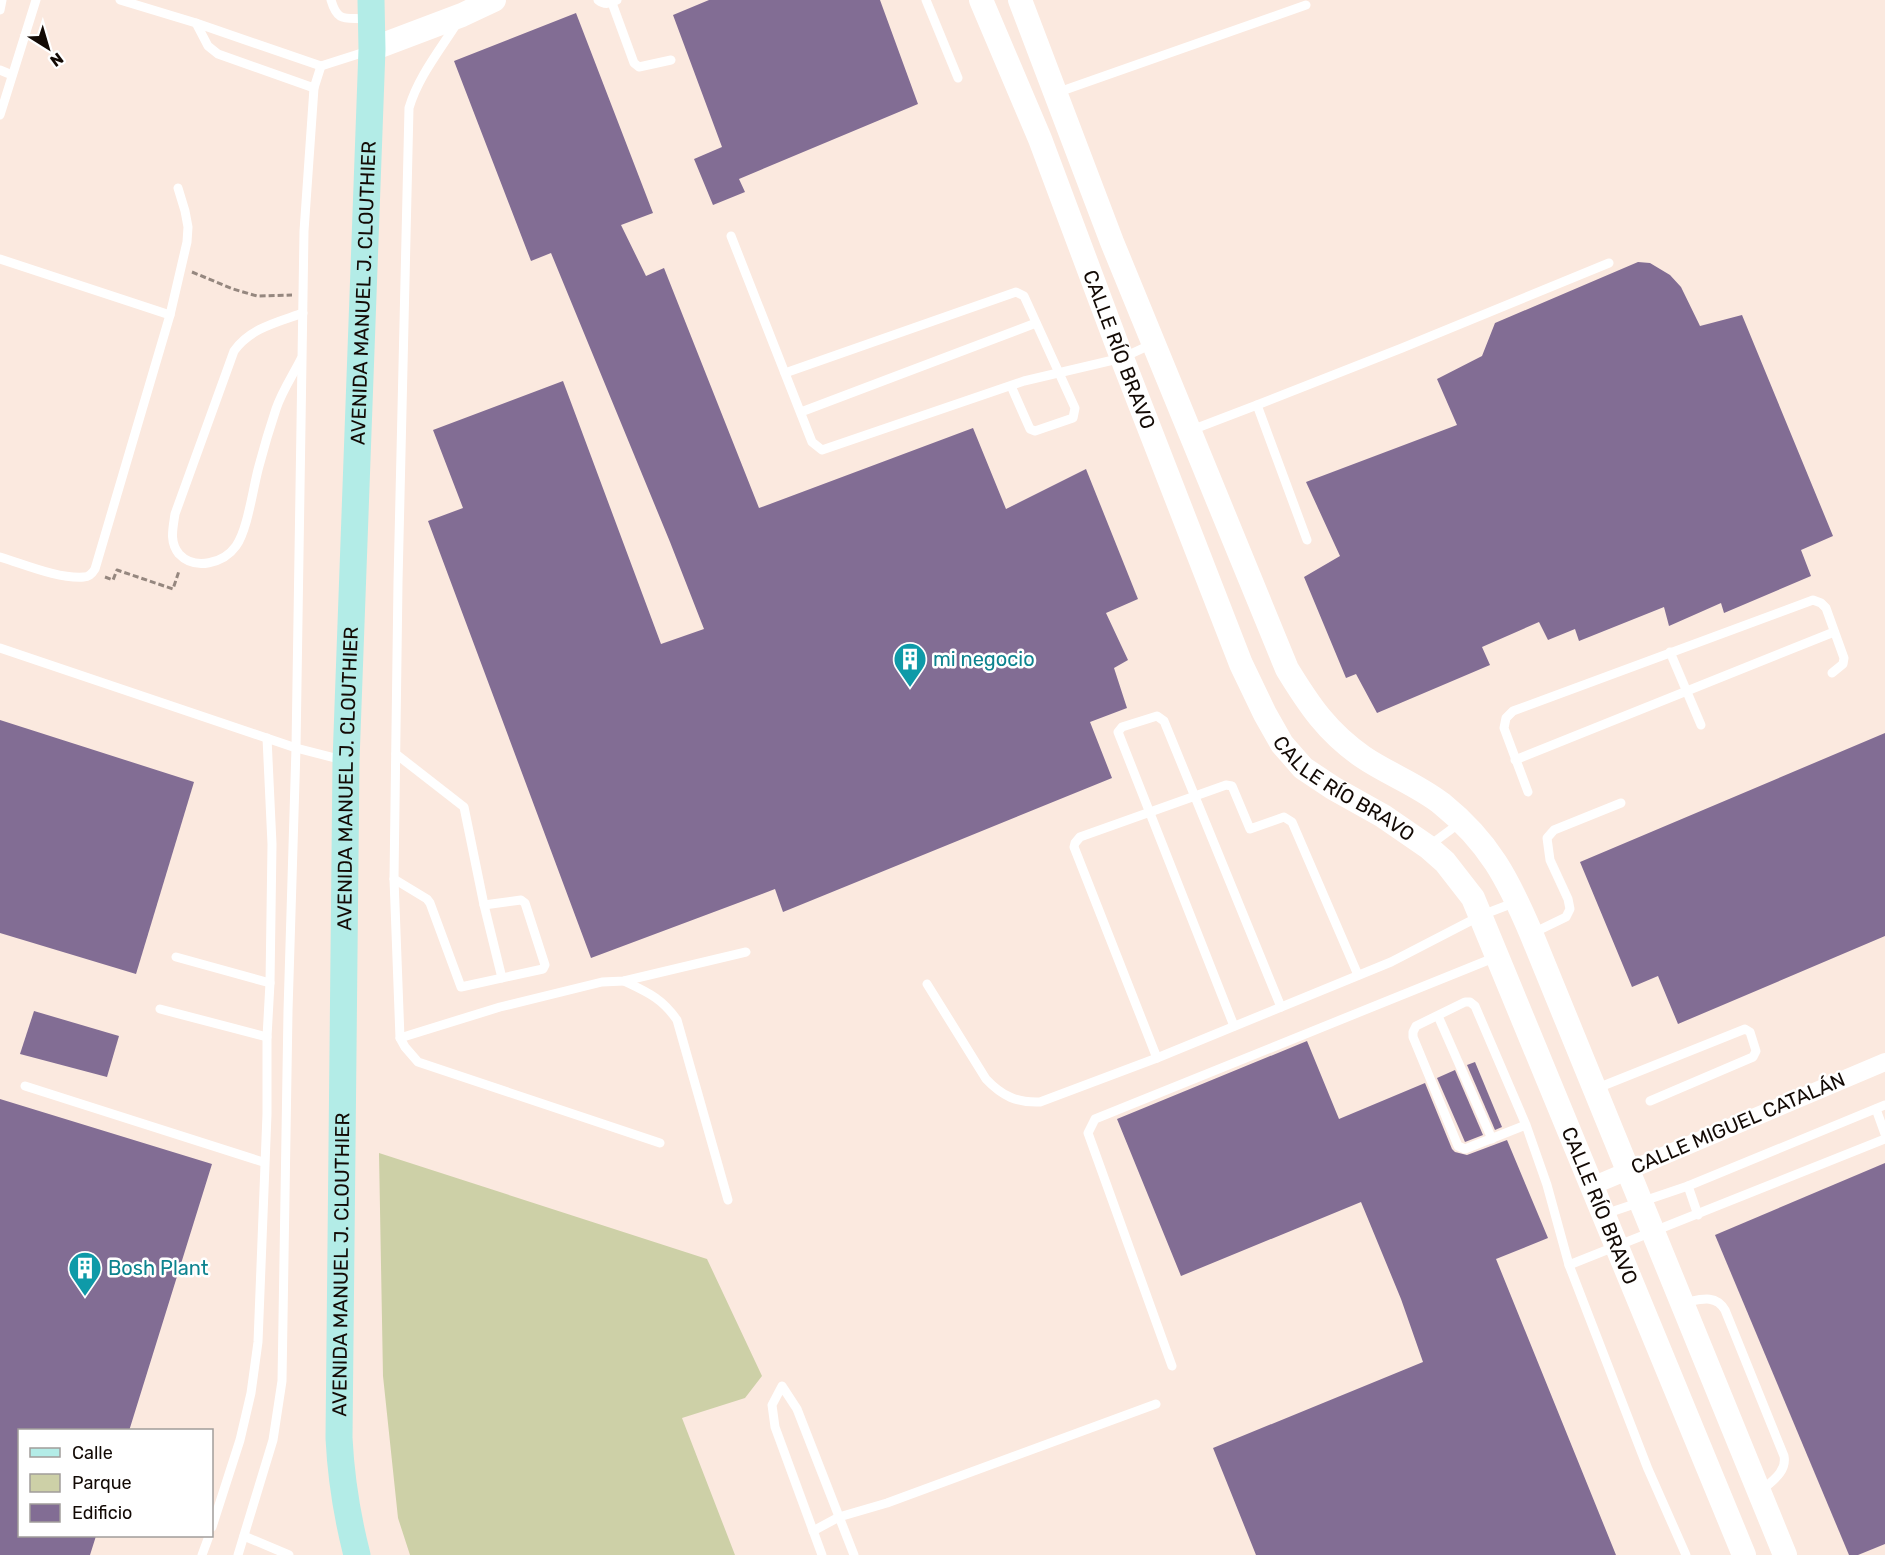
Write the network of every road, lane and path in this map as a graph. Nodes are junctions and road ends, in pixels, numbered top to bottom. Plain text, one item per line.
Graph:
1 (2, 0) edge
2 (36, 0) edge
3 (120, 0) edge
4 (331, 0) edge
5 (494, 0) edge
6 (598, 0) edge
7 (926, 0) edge
8 (981, 0) edge
9 (1020, 0) edge
10 (615, 1) edge
11 (1306, 5) dead end
12 (0, 10) edge
13 (371, 10) edge
14 (462, 15) junction
15 (196, 23) junction
16 (372, 50) junction
17 (671, 60) dead end
18 (321, 66) junction
19 (0, 70) edge
20 (12, 75) junction
21 (958, 78) dead end
22 (314, 88) junction
23 (1056, 93) junction
24 (0, 115) edge
25 (178, 188) dead end
26 (731, 236) dead end
27 (1112, 242) junction
28 (1084, 252) junction
29 (0, 259) edge
30 (1609, 262) dead end
31 (181, 269) junction
32 (303, 294) junction
33 (303, 313) junction
34 (170, 315) junction
35 (1036, 323) junction
36 (1154, 343) junction
37 (302, 357) junction
38 (1122, 358) junction
39 (1060, 371) junction
40 (785, 373) junction
41 (1011, 386) junction
42 (1257, 405) junction
43 (801, 412) junction
44 (1189, 431) junction
45 (1307, 540) dead end
46 (0, 557) edge
47 (183, 558) junction
48 (93, 573) junction
49 (1834, 632) junction
50 (0, 648) edge
51 (1670, 652) junction
52 (1832, 673) dead end
53 (1686, 690) junction
54 (1701, 724) dead end
55 (267, 738) junction
56 (296, 748) junction
57 (396, 754) junction
58 (1515, 760) junction
59 (346, 761) junction
60 (1528, 792) dead end
61 (1196, 796) junction
62 (1622, 803) dead end
63 (1149, 812) junction
64 (1461, 822) junction
65 (1428, 847) junction
66 (394, 879) junction
67 (1518, 902) junction
68 (484, 905) junction
69 (1482, 915) junction
70 (1531, 933) junction
71 (746, 952) dead end
72 (1498, 956) junction
73 (176, 957) dead end
74 (1358, 975) junction
75 (502, 978) junction
76 (624, 981) junction
77 (270, 982) junction
78 (927, 984) dead end
79 (1281, 1007) junction
80 (160, 1009) dead end
81 (1438, 1016) junction
82 (1234, 1026) junction
83 (267, 1037) junction
84 (400, 1038) junction
85 (1157, 1058) junction
86 (1885, 1062) edge
87 (25, 1086) dead end
88 (1595, 1089) junction
89 (1650, 1101) dead end
90 (1881, 1107) edge
91 (1526, 1125) junction
92 (1885, 1137) edge
93 (1492, 1139) junction
94 (660, 1143) dead end
95 (263, 1162) junction
96 (1628, 1170) junction
97 (1688, 1185) junction
98 (1592, 1186) junction
99 (728, 1200) dead end
100 (1640, 1201) junction
101 (1604, 1215) junction
102 (1698, 1215) junction
103 (1653, 1233) junction
104 (1617, 1246) junction
105 (1569, 1265) junction
106 (1682, 1303) junction
107 (1172, 1366) dead end
108 (1156, 1404) dead end
109 (1759, 1492) junction
110 (839, 1517) junction
111 (213, 1524) edge
112 (813, 1531) junction
113 (244, 1536) junction
114 (209, 1537) edge
115 (202, 1555) edge
116 (238, 1555) edge
117 (289, 1555) edge
118 (357, 1555) edge
119 (822, 1555) edge
120 (854, 1555) edge
121 (1686, 1555) edge
122 (1744, 1555) edge
123 (1785, 1555) edge

1 - 12 lane
2 - 20 lane
3 - 15 lane
4 - 13 lane
5 - 14 street
6 - 10 lane
7 - 21 lane
8 - 28 street, CALLE RÍO BRAVO
9 - 23 street, CALLE RÍO BRAVO
10 - 17 lane
11 - 23 lane
13 - 16 main road, AVENIDA MANUEL J. CLOUTHIER
14 - 16 street
14 - 57 lane
15 - 18 lane
15 - 22 lane
16 - 18 lane
16 - 59 main road, AVENIDA MANUEL J. CLOUTHIER
18 - 22 lane
19 - 20 lane
20 - 24 lane
22 - 32 lane
23 - 27 street, CALLE RÍO BRAVO
25 - 31 lane
26 - 40 lane
27 - 28 street
27 - 36 street, CALLE RÍO BRAVO
28 - 38 street, CALLE RÍO BRAVO
29 - 34 lane
30 - 42 lane
31 - 32 path
31 - 34 lane
32 - 33 lane
33 - 37 lane
33 - 47 lane
34 - 48 lane
35 - 39 lane
35 - 40 lane
35 - 43 lane
36 - 38 lane
36 - 44 street, CALLE RÍO BRAVO
37 - 47 lane
37 - 56 lane
38 - 39 lane
38 - 65 street, CALLE RÍO BRAVO
39 - 41 lane
39 - 41 lane
40 - 43 lane
41 - 43 lane
42 - 44 lane
42 - 45 lane
44 - 64 street, CALLE RÍO BRAVO
46 - 48 lane
47 - 48 path
49 - 51 lane
49 - 52 lane
49 - 53 lane
50 - 55 lane
51 - 53 lane
51 - 58 lane
53 - 54 lane
53 - 58 lane
55 - 56 lane
55 - 77 lane
56 - 59 lane
56 - 113 lane
57 - 66 lane
57 - 68 lane
58 - 60 lane
59 - 118 main road, AVENIDA MANUEL J. CLOUTHIER
61 - 63 lane
61 - 63 lane
61 - 74 lane
61 - 79 lane
62 - 70 lane
63 - 82 lane
63 - 85 lane
64 - 65 lane
64 - 67 street, CALLE RÍO BRAVO
65 - 69 street, CALLE RÍO BRAVO
66 - 75 lane
66 - 84 lane
67 - 69 lane
67 - 70 street, CALLE RÍO BRAVO
68 - 75 lane
68 - 75 lane
69 - 72 street, CALLE RÍO BRAVO
69 - 74 lane
70 - 88 street, CALLE RÍO BRAVO
71 - 76 lane
72 - 98 street, CALLE RÍO BRAVO
72 - 107 lane
73 - 77 lane
74 - 79 lane
76 - 84 lane
76 - 99 lane
77 - 83 lane
78 - 85 lane
79 - 82 lane
80 - 83 lane
81 - 91 lane
81 - 93 lane
81 - 93 lane
82 - 85 lane
83 - 95 lane
84 - 94 lane
86 - 96 street, CALLE MIGUEL CATALÁN
87 - 95 lane
88 - 89 lane
88 - 96 street, CALLE RÍO BRAVO
90 - 92 lane
90 - 97 lane
91 - 93 lane
91 - 105 lane
92 - 102 lane
95 - 111 lane
96 - 98 street, CALLE MIGUEL CATALÁN
96 - 100 street, CALLE RÍO BRAVO
97 - 100 lane
97 - 102 lane
98 - 101 street, CALLE RÍO BRAVO
100 - 101 lane
100 - 103 street, CALLE RÍO BRAVO
101 - 104 street, CALLE RÍO BRAVO
102 - 103 lane
103 - 104 lane
103 - 106 street, CALLE RÍO BRAVO
104 - 105 lane
104 - 122 street, CALLE RÍO BRAVO
105 - 121 lane
106 - 109 street, CALLE RÍO BRAVO
106 - 109 lane
108 - 110 lane
109 - 123 street, CALLE RÍO BRAVO
110 - 112 lane
110 - 112 lane
110 - 120 lane
112 - 119 lane
113 - 116 lane
113 - 117 lane
114 - 115 lane

